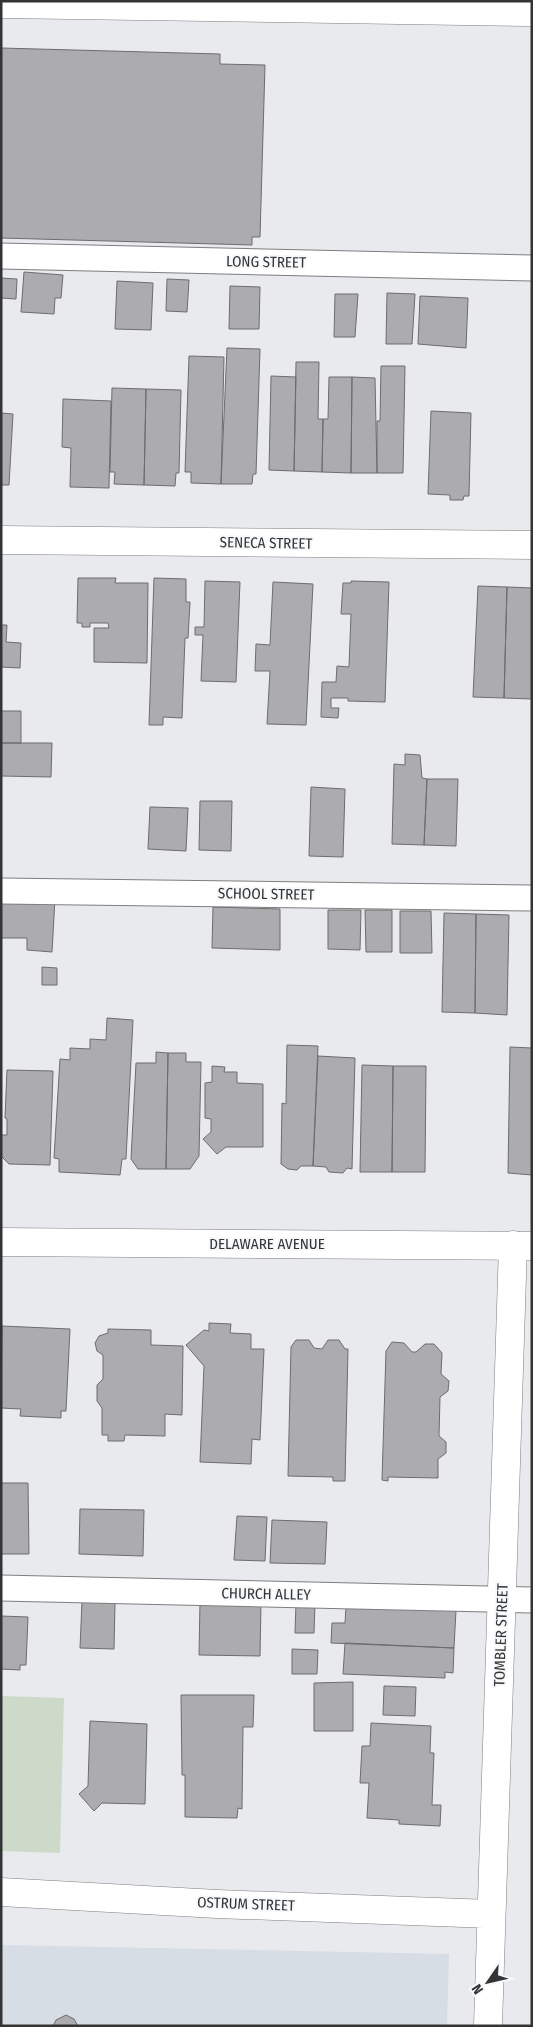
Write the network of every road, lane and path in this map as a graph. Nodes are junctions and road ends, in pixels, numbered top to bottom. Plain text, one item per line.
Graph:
1 (1, 4) edge
2 (532, 12) edge
3 (1, 256) edge
4 (532, 268) edge
5 (1, 540) edge
6 (532, 545) edge
7 (1, 891) edge
8 (532, 898) edge
9 (1, 1242) edge
10 (522, 1245) edge
11 (1, 1588) edge
12 (502, 1599) junction
13 (532, 1600) edge
14 (1, 1892) edge
15 (491, 1914) junction
16 (488, 2026) edge

1 - 2 street
3 - 4 lane, LONG STREET
5 - 6 street, SENECA STREET
7 - 8 lane, SCHOOL STREET
9 - 10 street, DELAWARE AVENUE
10 - 12 street, TOMBLER STREET
11 - 12 lane, CHURCH ALLEY
12 - 13 lane, CHURCH ALLEY
12 - 15 street, TOMBLER STREET
14 - 15 street, OSTRUM STREET
15 - 16 street, TOMBLER STREET

